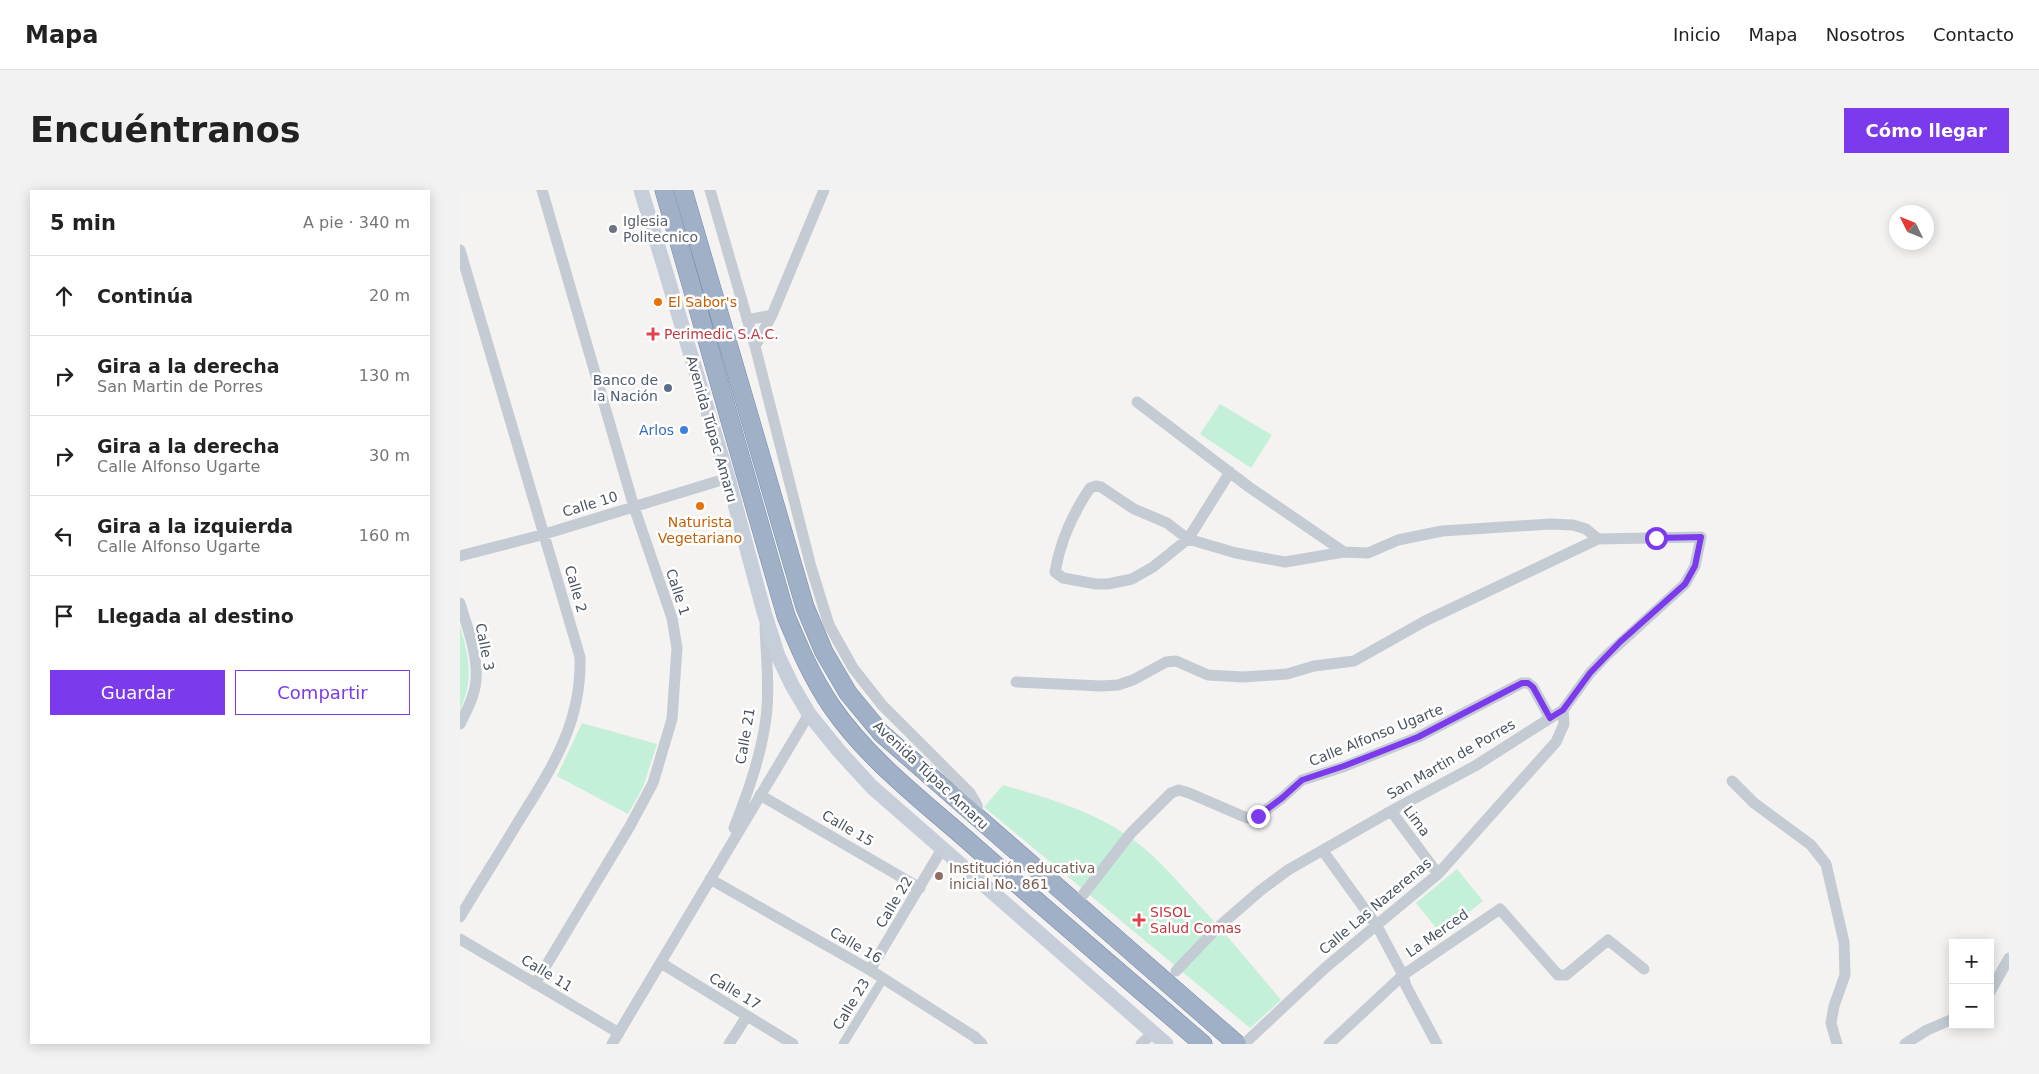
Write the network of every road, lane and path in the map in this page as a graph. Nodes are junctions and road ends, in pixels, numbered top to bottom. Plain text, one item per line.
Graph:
1 (542, 190) edge
2 (641, 190) edge
3 (664, 190) edge
4 (683, 190) edge
5 (710, 190) edge
6 (824, 190) edge
7 (460, 250) edge
8 (772, 315) junction
9 (747, 320) junction
10 (755, 346) junction
11 (1137, 402) dead end
12 (1230, 472) junction
13 (728, 478) junction
14 (634, 506) junction
15 (545, 534) junction
16 (1188, 539) junction
17 (1598, 539) junction
18 (1344, 552) junction
19 (460, 556) edge
20 (460, 603) edge
21 (764, 612) junction
22 (1016, 682) dead end
23 (1563, 710) junction
24 (809, 714) junction
25 (1550, 718) junction
26 (460, 724) edge
27 (1732, 781) dead end
28 (760, 795) junction
29 (1391, 811) junction
30 (979, 820) junction
31 (942, 849) junction
32 (1323, 851) junction
33 (722, 859) junction
34 (1438, 874) junction
35 (710, 879) junction
36 (920, 888) junction
37 (1076, 904) junction
38 (460, 917) edge
39 (1377, 926) junction
40 (460, 939) edge
41 (2009, 958) edge
42 (661, 964) junction
43 (1644, 969) dead end
44 (870, 970) junction
45 (1176, 971) dead end
46 (1403, 975) junction
47 (883, 978) junction
48 (535, 984) junction
49 (1994, 985) edge
50 (747, 1016) junction
51 (1949, 1021) edge
52 (618, 1033) junction
53 (1153, 1033) junction
54 (612, 1044) edge
55 (729, 1044) edge
56 (793, 1044) edge
57 (844, 1044) edge
58 (982, 1044) edge
59 (1141, 1044) edge
60 (1166, 1044) edge
61 (1203, 1044) edge
62 (1237, 1044) edge
63 (1244, 1044) edge
64 (1329, 1044) edge
65 (1437, 1044) edge
66 (1837, 1044) edge
67 (1905, 1044) edge

1 - 14 street, Calle 1
2 - 13 main road, Avenida Túpac Amaru
3 - 61 highway, Avenida Túpac Amaru
4 - 30 highway, Avenida Túpac Amaru
5 - 9 street
6 - 8 street
7 - 15 street, Calle 2
8 - 9 street
8 - 10 street
9 - 10 street
10 - 30 street
11 - 12 street
12 - 16 street
12 - 18 street
13 - 14 street, Calle 10
13 - 21 main road, Avenida Túpac Amaru
14 - 15 street, Calle 10
14 - 48 street, Calle 1
15 - 19 street, Calle 10
15 - 38 street, Calle 2
16 - 16 street
16 - 18 street
17 - 18 street
17 - 22 street
17 - 23 street, San Martin de Porres
20 - 26 street, Calle 3
21 - 24 main road, Avenida Túpac Amaru
21 - 33 street, Calle 21
23 - 25 street, San Martin de Porres
23 - 34 street, Calle Las Nazerenas
24 - 28 street, Calle 21
24 - 31 main road, Avenida Túpac Amaru
25 - 29 street, San Martin de Porres
25 - 37 street, Calle Alfonso Ugarte
27 - 66 street
28 - 33 street, Calle 21
28 - 36 street, Calle 15
29 - 32 street, San Martin de Porres
29 - 34 street, Lima
30 - 37 highway, Avenida Túpac Amaru
31 - 36 street, Calle 22
31 - 53 main road, Avenida Túpac Amaru
32 - 39 street
32 - 45 street, San Martin de Porres
33 - 35 street, Calle 21
34 - 39 street, Calle Las Nazerenas
35 - 42 street, Calle 21
35 - 44 street, Calle 16
36 - 44 street, Calle 22
37 - 62 highway, Avenida Túpac Amaru
39 - 46 street
39 - 63 street, Calle Las Nazerenas
40 - 48 street, Calle 11
41 - 49 street
42 - 50 street, Calle 17
42 - 52 street, Calle 21
43 - 46 street, La Merced
44 - 47 street, Calle 16
46 - 64 street, La Merced
46 - 65 street
47 - 57 street, Calle 23
47 - 58 street, Calle 16
48 - 52 street, Calle 11
50 - 55 street
50 - 56 street, Calle 17
51 - 67 street
52 - 54 street, Calle 21
53 - 59 street
53 - 60 main road, Avenida Túpac Amaru

